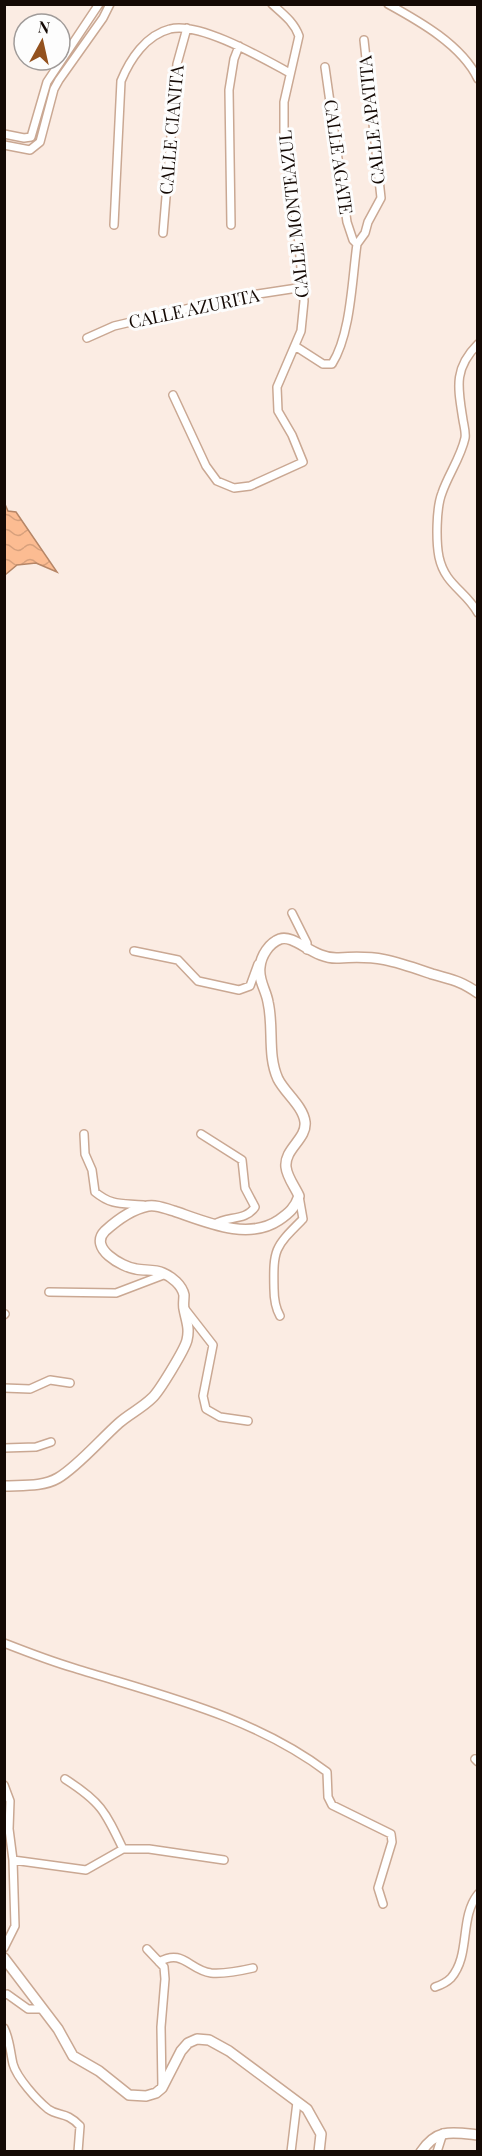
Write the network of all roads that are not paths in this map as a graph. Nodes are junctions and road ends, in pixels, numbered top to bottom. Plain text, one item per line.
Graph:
1 (99, 4) edge
2 (110, 4) edge
3 (272, 4) edge
4 (388, 4) edge
5 (186, 28) junction
6 (364, 40) dead end
7 (239, 46) junction
8 (325, 67) dead end
9 (290, 73) junction
10 (477, 79) edge
11 (4, 134) edge
12 (4, 145) edge
13 (114, 225) dead end
14 (231, 225) dead end
15 (164, 233) dead end
16 (357, 244) junction
17 (304, 287) junction
18 (87, 338) dead end
19 (477, 344) edge
20 (295, 346) junction
21 (173, 395) dead end
22 (477, 597) edge
23 (466, 598) junction
24 (477, 613) edge
25 (292, 913) dead end
26 (307, 950) junction
27 (134, 951) dead end
28 (264, 953) junction
29 (477, 993) edge
30 (84, 1134) dead end
31 (201, 1134) dead end
32 (299, 1196) junction
33 (147, 1206) junction
34 (215, 1224) junction
35 (166, 1274) junction
36 (49, 1292) dead end
37 (183, 1308) junction
38 (280, 1316) dead end
39 (70, 1383) dead end
40 (4, 1388) edge
41 (248, 1421) dead end
42 (51, 1442) dead end
43 (4, 1448) edge
44 (4, 1486) edge
45 (4, 1643) edge
46 (65, 1779) dead end
47 (4, 1785) edge
48 (123, 1850) junction
49 (13, 1860) junction
50 (224, 1860) dead end
51 (477, 1894) edge
52 (384, 1904) dead end
53 (4, 1948) edge
54 (147, 1949) dead end
55 (4, 1958) edge
56 (159, 1962) junction
57 (253, 1968) dead end
58 (435, 1988) dead end
59 (4, 1995) edge
60 (43, 2009) junction
61 (4, 2028) edge
62 (162, 2088) junction
63 (297, 2102) junction
64 (443, 2133) junction
65 (477, 2135) edge
66 (78, 2151) edge
67 (291, 2151) edge
68 (319, 2151) edge
69 (421, 2151) edge
70 (437, 2151) edge

1 - 11 street
2 - 12 street
3 - 9 street, CALLE MONTEAZUL
4 - 10 street
5 - 7 street
5 - 13 street
5 - 15 street, CALLE CIANITA
6 - 16 street, CALLE APATITA
7 - 9 street
7 - 14 street
8 - 16 street, CALLE AGATE
9 - 17 street, CALLE MONTEAZUL
16 - 20 street, CALLE APATITA
17 - 18 street, CALLE AZURITA
17 - 20 street, CALLE MONTEAZUL
19 - 23 street
20 - 21 street, CALLE MONTEAZUL
22 - 23 street
23 - 24 street
25 - 26 street
26 - 28 street
26 - 29 street
27 - 28 street
28 - 32 street
30 - 33 street
31 - 34 street
32 - 34 street
32 - 38 street
33 - 34 street
33 - 35 street
35 - 36 street
35 - 37 street
37 - 41 street
37 - 44 street
39 - 40 street
42 - 43 street
45 - 52 street
46 - 48 street
47 - 49 street
48 - 49 street
48 - 50 street
49 - 53 street
51 - 58 street
54 - 56 street
55 - 60 street
56 - 57 street
56 - 62 street
59 - 60 street
60 - 62 street
61 - 66 street
62 - 63 street
63 - 67 street
63 - 68 street
64 - 65 street
64 - 69 street
64 - 70 street

